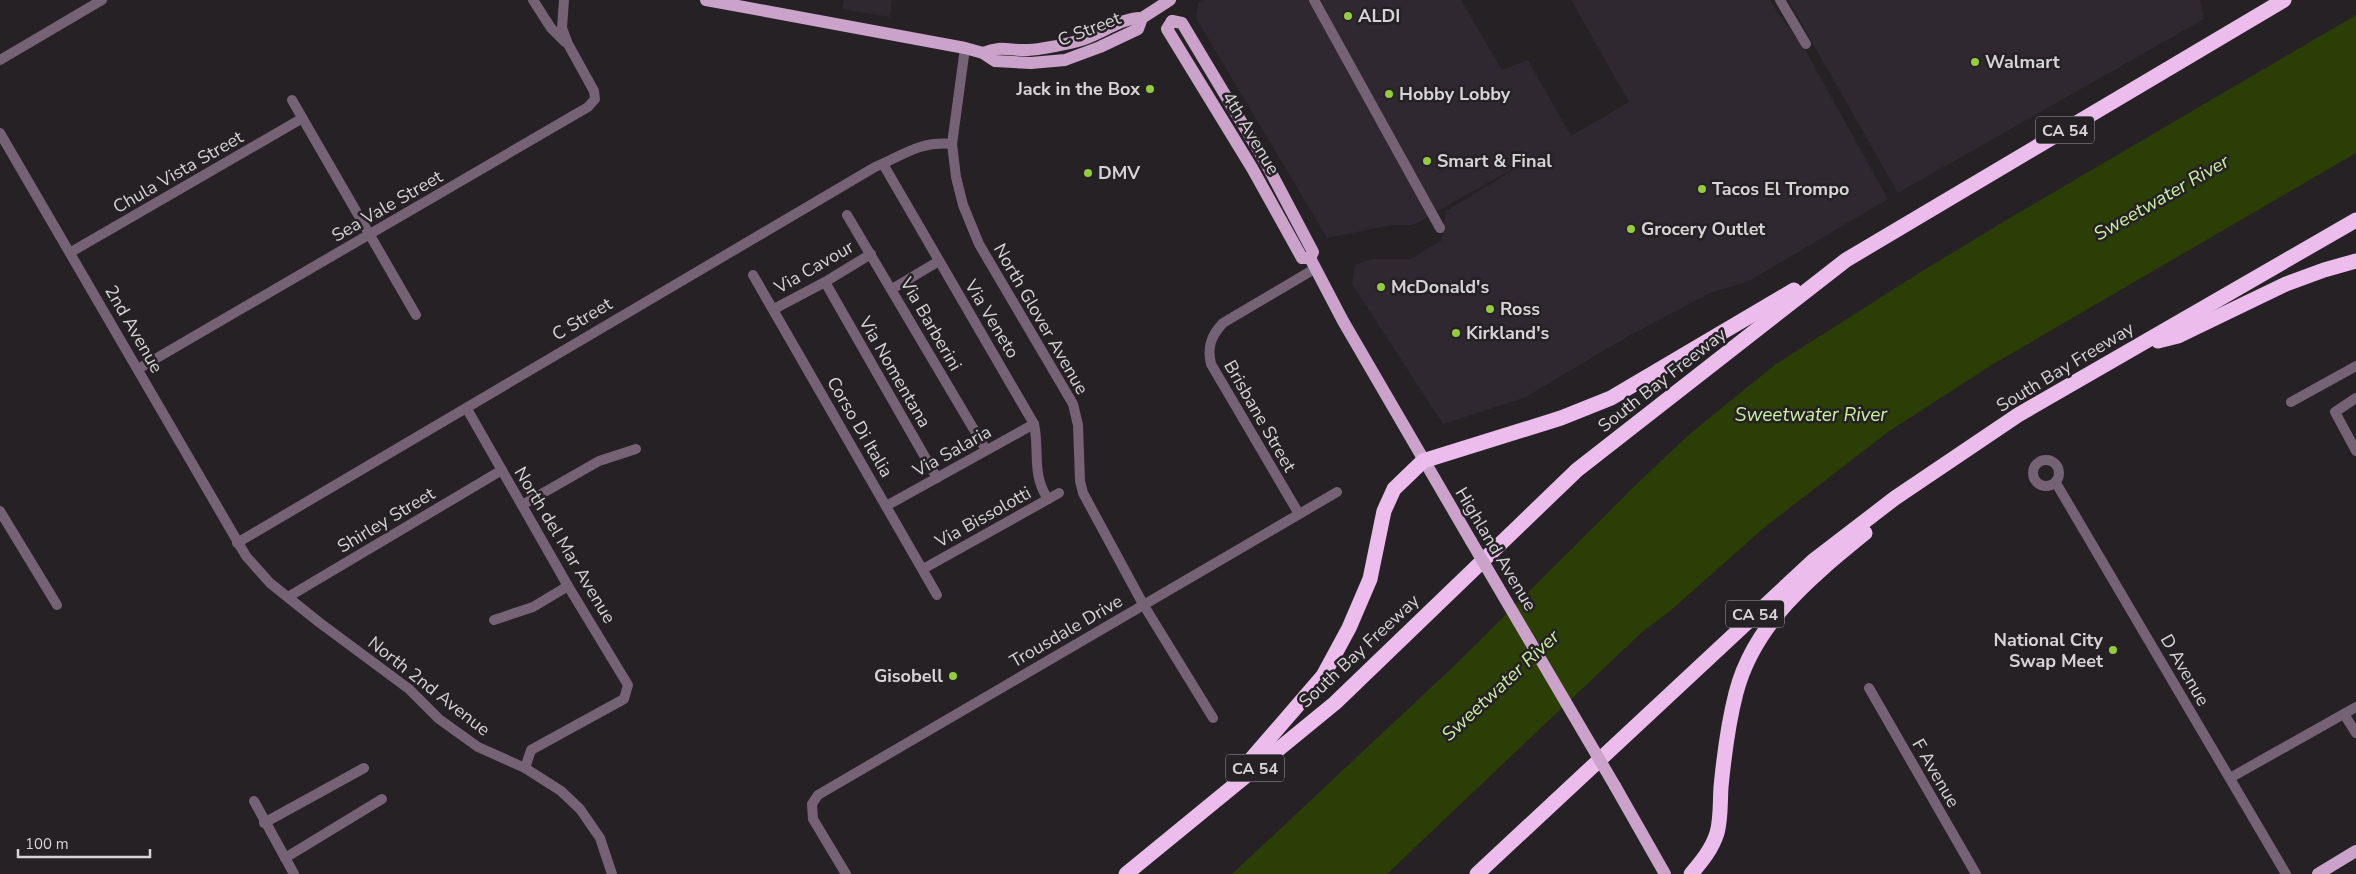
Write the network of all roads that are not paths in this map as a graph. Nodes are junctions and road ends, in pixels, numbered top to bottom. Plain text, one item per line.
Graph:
1 (102, 0) edge
2 (533, 0) edge
3 (564, 0) edge
4 (706, 0) edge
5 (1314, 0) edge
6 (1780, 0) edge
7 (2284, 0) edge
8 (1165, 1) edge
9 (568, 44) junction
10 (1806, 44) dead end
11 (965, 48) junction
12 (0, 60) edge
13 (292, 100) dead end
14 (301, 119) junction
15 (0, 132) edge
16 (952, 144) junction
17 (883, 164) junction
18 (847, 215) dead end
19 (2356, 220) edge
20 (1440, 228) dead end
21 (370, 234) junction
22 (71, 252) junction
23 (871, 254) junction
24 (1846, 260) junction
25 (939, 262) junction
26 (2356, 262) edge
27 (1313, 263) junction
28 (753, 275) dead end
29 (825, 282) junction
30 (892, 289) junction
31 (1328, 292) joint
32 (774, 309) junction
33 (416, 315) dead end
34 (2130, 349) junction
35 (2356, 366) edge
36 (138, 369) junction
37 (2356, 398) edge
38 (2291, 402) dead end
39 (467, 409) junction
40 (1034, 424) junction
41 (1974, 444) junction
42 (636, 449) dead end
43 (986, 450) junction
44 (2356, 451) edge
45 (1423, 461) junction
46 (502, 470) junction
47 (937, 478) junction
48 (2056, 483) dead end
49 (1337, 492) dead end
50 (1059, 493) dead end
51 (1048, 499) junction
52 (522, 505) junction
53 (886, 506) junction
54 (0, 511) edge
55 (1299, 514) junction
56 (237, 543) junction
57 (923, 569) junction
58 (568, 586) junction
59 (937, 595) dead end
60 (288, 597) junction
61 (1143, 604) junction
62 (57, 605) dead end
63 (494, 620) dead end
64 (1869, 688) dead end
65 (2356, 707) edge
66 (2344, 714) junction
67 (1213, 718) dead end
68 (2356, 734) edge
69 (364, 768) dead end
70 (526, 768) junction
71 (2230, 778) junction
72 (382, 800) dead end
73 (254, 801) dead end
74 (1214, 801) junction
75 (264, 823) junction
76 (2356, 851) edge
77 (285, 858) junction
78 (294, 874) edge
79 (612, 874) edge
80 (846, 874) edge
81 (1126, 874) edge
82 (1477, 874) edge
83 (1666, 874) edge
84 (1690, 874) edge
85 (1976, 874) edge
86 (2286, 874) edge
87 (2318, 874) edge

1 - 12 street
2 - 9 street, Sea Vale Street
3 - 9 street, Sea Vale Street
4 - 11 main road, C Street
5 - 20 street
6 - 10 street
7 - 24 highway, South Bay Freeway / CA 54
8 - 11 main road, C Street
8 - 27 main road, 4th Avenue
9 - 21 street, Sea Vale Street
11 - 16 street, North Glover Avenue
13 - 14 street
14 - 21 street
14 - 22 street, Chula Vista Street
15 - 22 street, 2nd Avenue
16 - 17 street, C Street
16 - 61 street, North Glover Avenue
17 - 25 street, Via Veneto
17 - 39 street, C Street
18 - 23 street, Via Barberini
19 - 34 highway, South Bay Freeway / CA 54
21 - 33 street
21 - 36 street, Sea Vale Street
22 - 36 street, 2nd Avenue
23 - 29 street, Via Cavour
23 - 30 street, Via Barberini
24 - 45 highway
24 - 74 highway, South Bay Freeway / CA 54
25 - 30 street
25 - 40 street, Via Veneto
26 - 34 highway
27 - 31 main road, 4th Avenue
27 - 55 street, Brisbane Street
28 - 32 street, Corso Di Italia
29 - 32 street, Via Cavour
29 - 47 street, Via Nomentana
30 - 43 street, Via Barberini
31 - 45 main road, Highland Avenue
32 - 53 street, Corso Di Italia
34 - 41 highway, South Bay Freeway / CA 54
35 - 38 street
36 - 56 street, 2nd Avenue
37 - 44 street
39 - 46 street, North del Mar Avenue
39 - 56 street, C Street
40 - 43 street, Via Salaria
40 - 51 street, Via Veneto
41 - 82 highway, South Bay Freeway / CA 54
41 - 84 highway
42 - 52 street
43 - 47 street, Via Salaria
45 - 74 highway
45 - 83 main road, Highland Avenue, bridge
46 - 52 street, North del Mar Avenue
46 - 60 street, Shirley Street
47 - 53 street, Via Salaria
48 - 71 street, D Avenue
49 - 55 street, Trousdale Drive
50 - 51 street, Via Bissolotti
51 - 57 street, Via Bissolotti
52 - 58 street, North del Mar Avenue
53 - 57 street, Corso Di Italia
54 - 62 street
55 - 61 street, Trousdale Drive
56 - 60 street, North 2nd Avenue
57 - 59 street, Corso Di Italia
58 - 63 street
58 - 70 street, North del Mar Avenue
60 - 70 street, North 2nd Avenue
61 - 67 street, North Glover Avenue
61 - 80 street, Trousdale Drive
64 - 85 street, F Avenue
65 - 66 street
66 - 68 street
66 - 71 street
69 - 75 street
70 - 79 street, North 2nd Avenue
71 - 86 street, D Avenue
72 - 77 street
73 - 75 street
74 - 81 highway, South Bay Freeway / CA 54
75 - 77 street
76 - 87 main road
77 - 78 street

